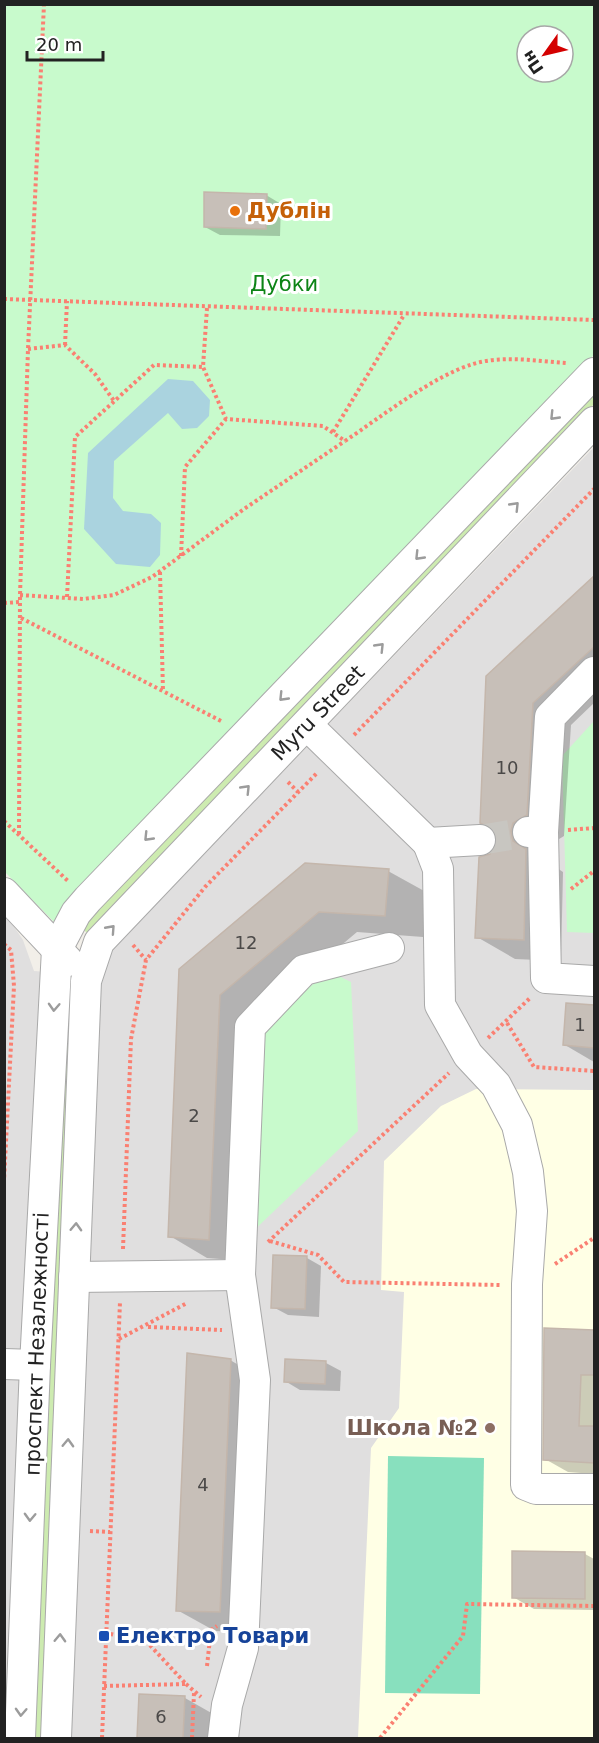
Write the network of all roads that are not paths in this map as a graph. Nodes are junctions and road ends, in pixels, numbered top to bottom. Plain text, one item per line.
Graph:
1 (587, 370) edge
2 (594, 422) edge
3 (594, 672) edge
4 (307, 725) junction
5 (480, 840) tunnel mouth
6 (428, 843) junction
7 (4, 893) edge
8 (389, 948) dead end
9 (57, 949) junction
10 (86, 981) junction
11 (594, 981) edge
12 (240, 1275) junction
13 (74, 1277) junction
14 (4, 1364) edge
15 (35, 1365) junction
16 (594, 1490) edge
17 (16, 1583) edge
18 (20, 1738) edge
19 (56, 1738) edge
20 (223, 1738) edge

1 -> 9 street, Myru Street
4 -> 2 street, Myru Street
3 - 11 street
4 - 6 street
10 -> 4 street, Myru Street
5 - 6 street
6 - 16 street
7 - 9 street
8 - 12 street
9 - 10 street
9 -> 15 street, проспект Незалежності
13 -> 10 street, проспект Незалежності
12 - 13 street
12 - 20 street
19 -> 13 street, проспект Незалежності
14 - 15 street
15 -> 17 street, проспект Незалежності
17 -> 18 street, проспект Незалежності

